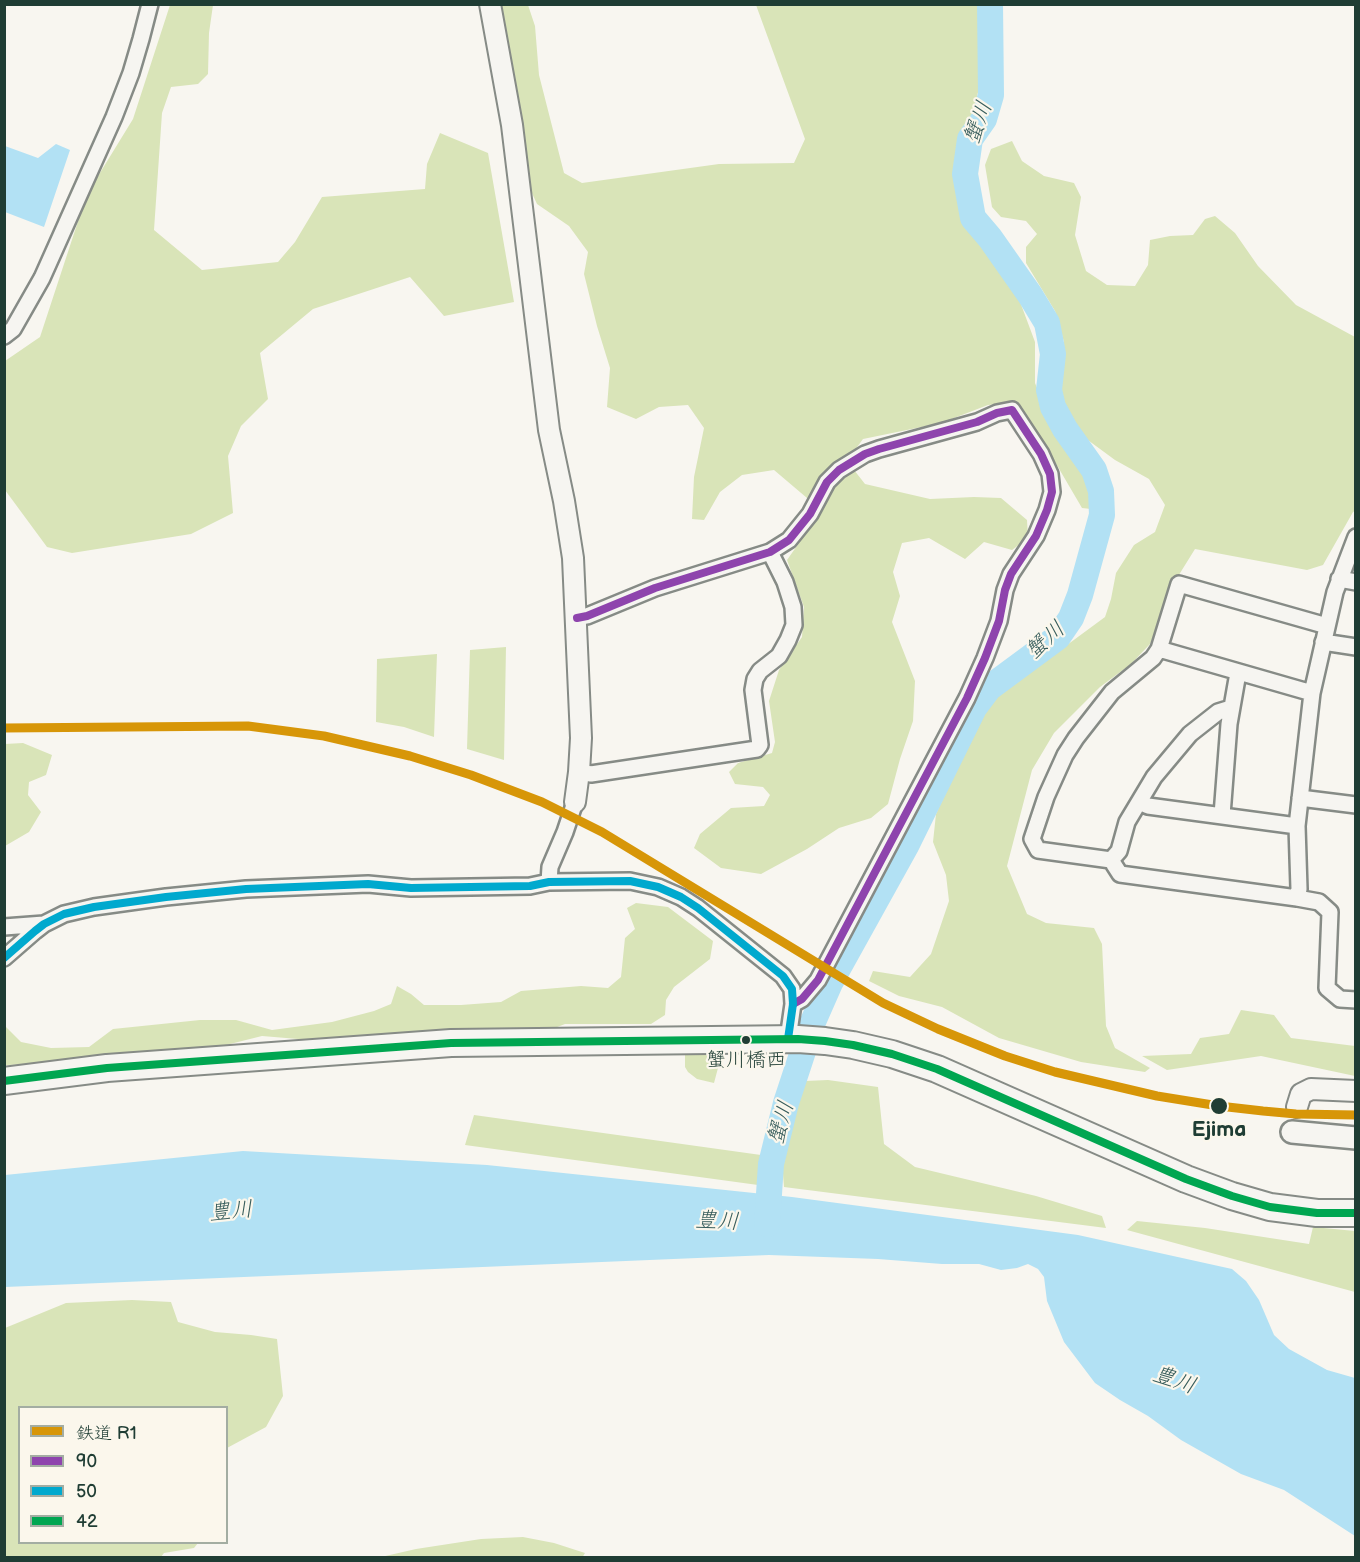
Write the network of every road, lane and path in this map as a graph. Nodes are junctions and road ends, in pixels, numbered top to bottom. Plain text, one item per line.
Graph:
1 (150, 4) edge
2 (490, 4) edge
3 (4, 336) edge
4 (1356, 537) edge
5 (770, 552) junction
6 (1339, 579) junction
7 (1356, 582) edge
8 (577, 618) junction
9 (1327, 626) junction
10 (1323, 642) junction
11 (1356, 647) edge
12 (1159, 649) junction
13 (1238, 673) junction
14 (1312, 693) junction
15 (1231, 708) junction
16 (579, 772) junction
17 (1300, 798) junction
18 (575, 802) joint
19 (1139, 802) junction
20 (1356, 805) edge
21 (1222, 815) junction
22 (1298, 826) junction
23 (1111, 860) junction
24 (549, 882) junction
25 (1297, 898) junction
26 (44, 924) junction
27 (4, 927) edge
28 (4, 958) edge
29 (1356, 1000) edge
30 (793, 1004) junction
31 (793, 1039) junction
32 (4, 1081) edge
33 (1356, 1091) edge
34 (1297, 1107) joint
35 (1292, 1132) joint
36 (1356, 1138) edge
37 (1356, 1213) edge

1 - 3 street
2 - 8 street
4 - 6 street
5 - 8 street
5 - 16 street
5 - 30 street
6 - 7 street
6 - 9 street
8 - 16 street
9 - 10 street
9 - 12 street
10 - 11 street
10 - 14 street
12 - 13 street
12 - 23 street
13 - 14 street
13 - 15 street
14 - 17 street
15 - 19 street
15 - 21 street
16 - 18 street
17 - 20 street
17 - 22 street
18 - 24 street
19 - 21 street
19 - 23 street
21 - 22 street
22 - 25 street
23 - 25 street
24 - 26 street
24 - 30 street
25 - 29 street
26 - 27 street
26 - 28 street
30 - 31 street
31 - 32 highway
31 - 37 highway
33 - 34 street
34 - 35 street
35 - 36 main road

